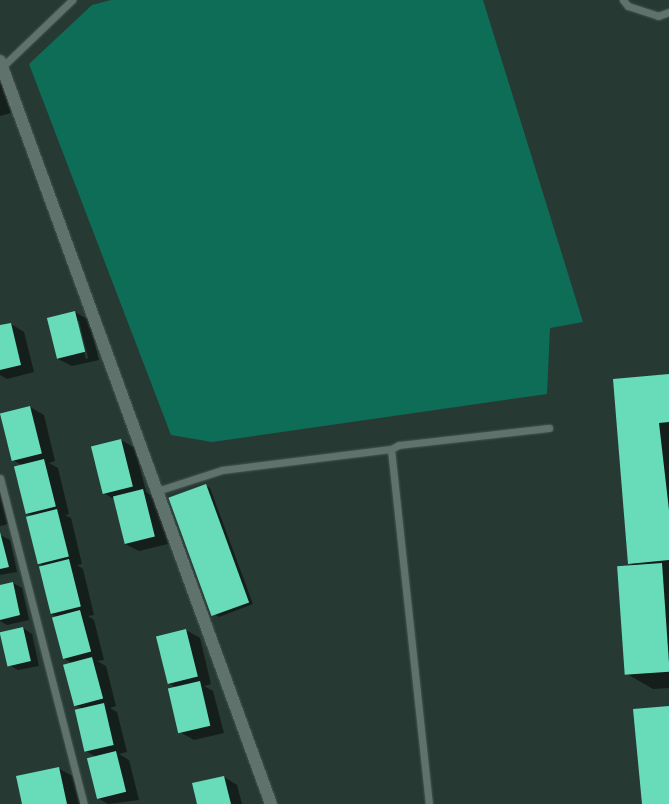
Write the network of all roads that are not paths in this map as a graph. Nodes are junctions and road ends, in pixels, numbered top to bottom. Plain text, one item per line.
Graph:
1 (72, 0) edge
2 (623, 0) edge
3 (669, 12) edge
4 (1, 64) edge
5 (549, 428) dead end
6 (391, 449) junction
7 (0, 478) edge
8 (157, 491) junction
9 (84, 804) edge
10 (271, 804) edge
11 (429, 804) edge

1 - 4 lane
2 - 3 lane
4 - 8 street
5 - 6 lane
6 - 8 lane
6 - 11 lane
7 - 9 lane
8 - 10 street

